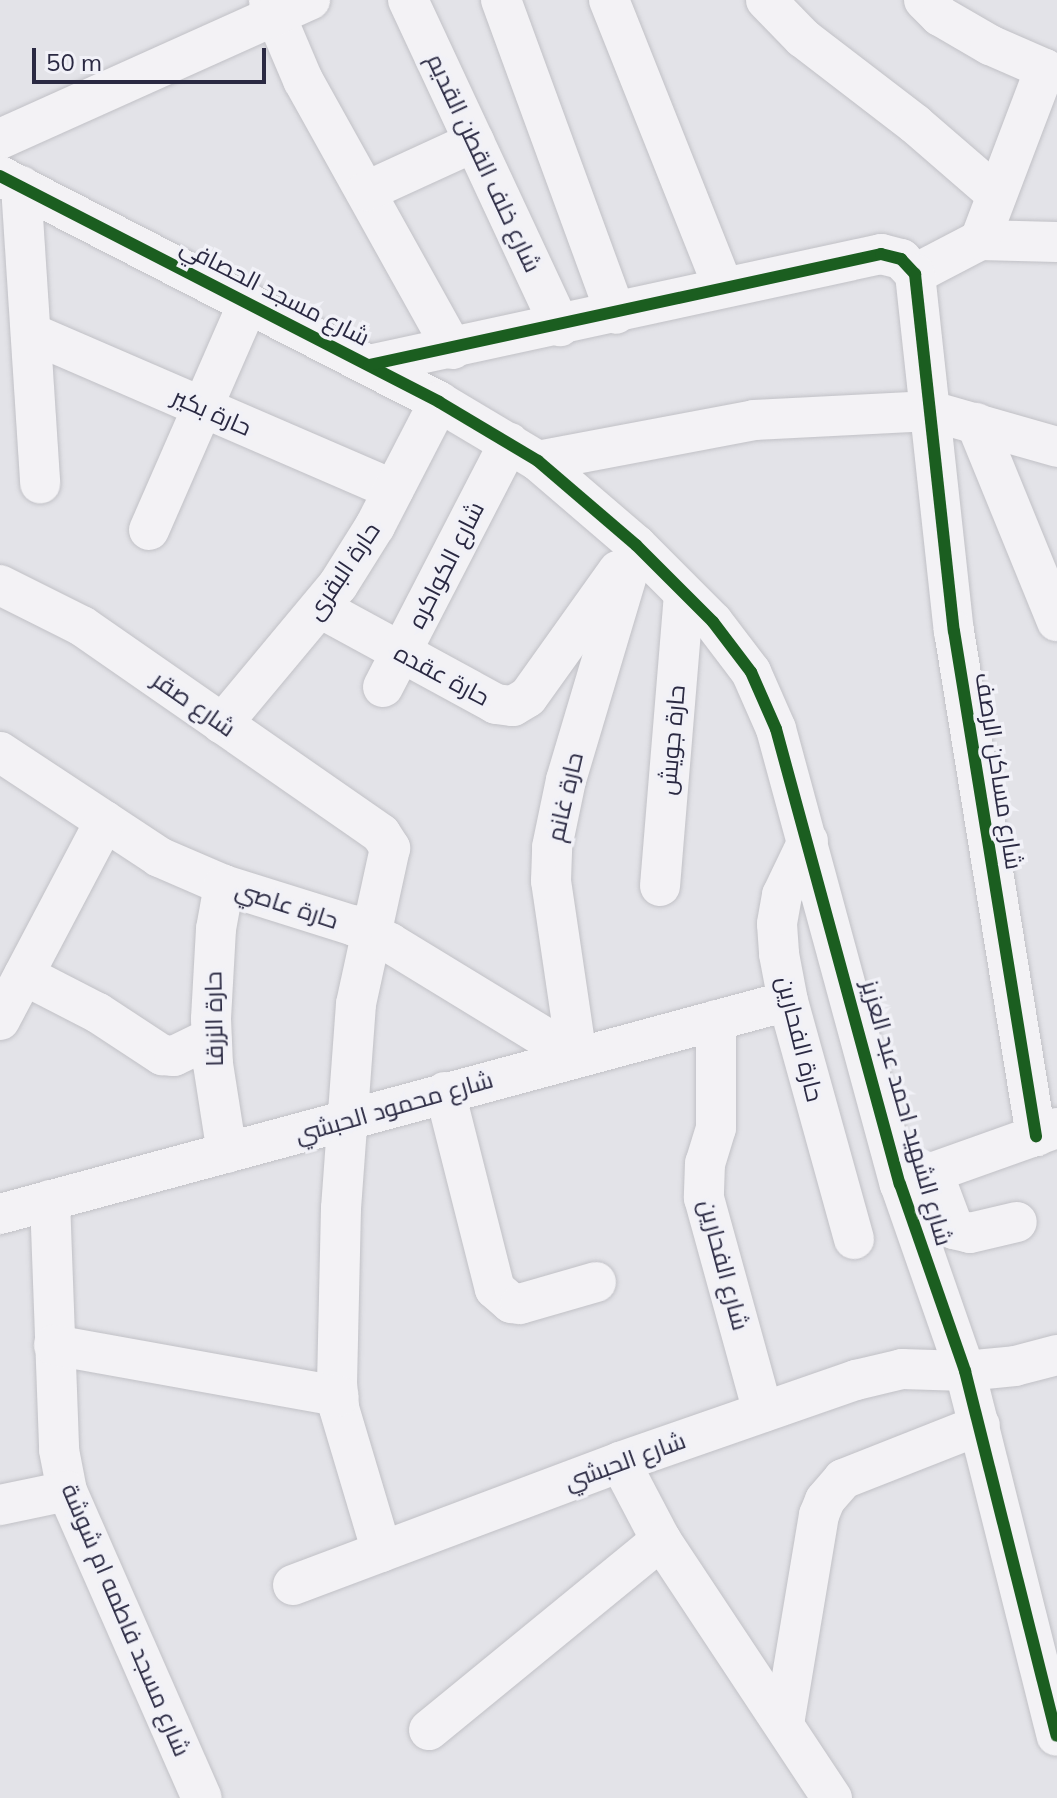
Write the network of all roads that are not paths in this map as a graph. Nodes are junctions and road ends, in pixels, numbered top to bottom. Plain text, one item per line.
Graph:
1 (408, 0) edge
2 (501, 0) edge
3 (609, 0) edge
4 (766, 0) edge
5 (924, 0) edge
6 (285, 5) edge
7 (1051, 67) edge
8 (0, 139) edge
9 (474, 142) junction
10 (11, 181) edge
11 (367, 191) junction
12 (997, 195) junction
13 (980, 240) junction
14 (1057, 242) edge
15 (915, 274) junction
16 (723, 287) junction
17 (248, 303) junction
18 (616, 314) junction
19 (560, 326) junction
20 (31, 333) junction
21 (453, 349) junction
22 (369, 365) junction
23 (439, 402) junction
24 (202, 407) junction
25 (931, 411) junction
26 (976, 423) junction
27 (1057, 447) edge
28 (524, 452) junction
29 (40, 483) dead end
30 (393, 490) junction
31 (149, 530) dead end
32 (636, 545) junction
33 (0, 585) edge
34 (684, 594) junction
35 (320, 608) junction
36 (1057, 621) edge
37 (392, 670) junction
38 (222, 724) junction
39 (0, 752) edge
40 (105, 821) junction
41 (808, 841) junction
42 (224, 885) junction
43 (660, 886) dead end
44 (372, 935) junction
45 (24, 975) junction
46 (788, 1001) junction
47 (0, 1020) edge
48 (716, 1020) junction
49 (211, 1038) junction
50 (577, 1057) junction
51 (445, 1092) junction
52 (348, 1121) junction
53 (1046, 1132) edge
54 (227, 1153) junction
55 (916, 1178) junction
56 (50, 1200) junction
57 (0, 1214) edge
58 (1017, 1222) dead end
59 (854, 1239) dead end
60 (596, 1282) dead end
61 (54, 1345) junction
62 (1057, 1355) edge
63 (965, 1371) junction
64 (338, 1396) junction
65 (763, 1412) junction
66 (980, 1425) junction
67 (620, 1462) junction
68 (67, 1491) junction
69 (0, 1505) edge
70 (661, 1540) junction
71 (382, 1552) junction
72 (293, 1585) dead end
73 (1053, 1685) edge
74 (784, 1724) junction
75 (429, 1730) dead end
76 (1057, 1736) edge
77 (202, 1798) edge
78 (832, 1798) edge

1 - 9 street, شارع خلف القطن القديم
2 - 18 street
3 - 16 street
4 - 12 street
5 - 7 street
6 - 8 street
6 - 11 street
7 - 12 street
9 - 11 street
9 - 19 street, شارع خلف القطن القديم
10 - 17 street, شارع مسجد الحصافي
10 - 20 street
11 - 21 street
12 - 13 street
13 - 14 street
13 - 15 street
15 - 16 street
15 - 25 street, شارع مساكن الرصف
16 - 18 street
17 - 22 street, شارع مسجد الحصافي
17 - 24 street
18 - 19 street
19 - 21 street
20 - 24 street, حارة بكير
20 - 29 street
21 - 22 street
22 - 23 street, شارع مسجد الحصافي
23 - 28 street, شارع مسجد الحصافي
23 - 30 street, حارة البقرى
24 - 30 street, حارة بكير
24 - 31 street
25 - 26 street
25 - 28 street
25 - 53 street, شارع مساكن الرصف
26 - 27 street
26 - 36 street
28 - 32 street, شارع مسجد الحصافي
28 - 37 street, شارع الكواكره
30 - 35 street, حارة البقرى
32 - 34 street, شارع الشهيد احمد عبد العزيز
32 - 37 street, حارة عقده
32 - 50 street, حارة غانم
33 - 38 street, شارع صقر
34 - 41 street, شارع الشهيد احمد عبد العزيز
34 - 43 street, حارة جويش
35 - 37 street, حارة عقده
35 - 38 street, حارة البقرى
38 - 44 street, شارع صقر
39 - 40 street, حارة عاصي
40 - 42 street, حارة عاصي
40 - 45 street
41 - 46 street, حارة الفحارين
41 - 55 street, شارع الشهيد احمد عبد العزيز
42 - 44 street, حارة عاصي
42 - 49 street, حارة الزرقا
44 - 50 street, حارة عاصي
44 - 52 street
45 - 47 street
45 - 49 street
46 - 48 street, شارع محمود الحبشي
46 - 59 street, حارة الفحارين
48 - 50 street, شارع محمود الحبشي
48 - 65 street, شارع الفحارين
49 - 54 street, حارة الزرقا
50 - 51 street, شارع محمود الحبشي
51 - 52 street, شارع محمود الحبشي
51 - 60 street
52 - 54 street, شارع محمود الحبشي
52 - 64 street
53 - 55 street
54 - 56 street, شارع محمود الحبشي
55 - 58 street
55 - 63 street, شارع الشهيد احمد عبد العزيز
56 - 57 street, شارع محمود الحبشي
56 - 61 street, شارع مسجد فاطمه ام شوشة
61 - 64 street
61 - 68 street, شارع مسجد فاطمه ام شوشة
62 - 63 street, شارع الحبشي
63 - 65 street, شارع الحبشي
63 - 66 street, شارع الشهيد احمد عبد العزيز
64 - 71 street
65 - 67 street, شارع الحبشي
66 - 73 street, شارع الشهيد احمد عبد العزيز
66 - 74 street
67 - 70 street
67 - 71 street, شارع الحبشي
68 - 69 street
68 - 77 street, شارع مسجد فاطمه ام شوشة
70 - 74 street
70 - 75 street
71 - 72 street, شارع الحبشي
73 - 76 street, شارع الشهيد احمد عبد العزيز
74 - 78 street

